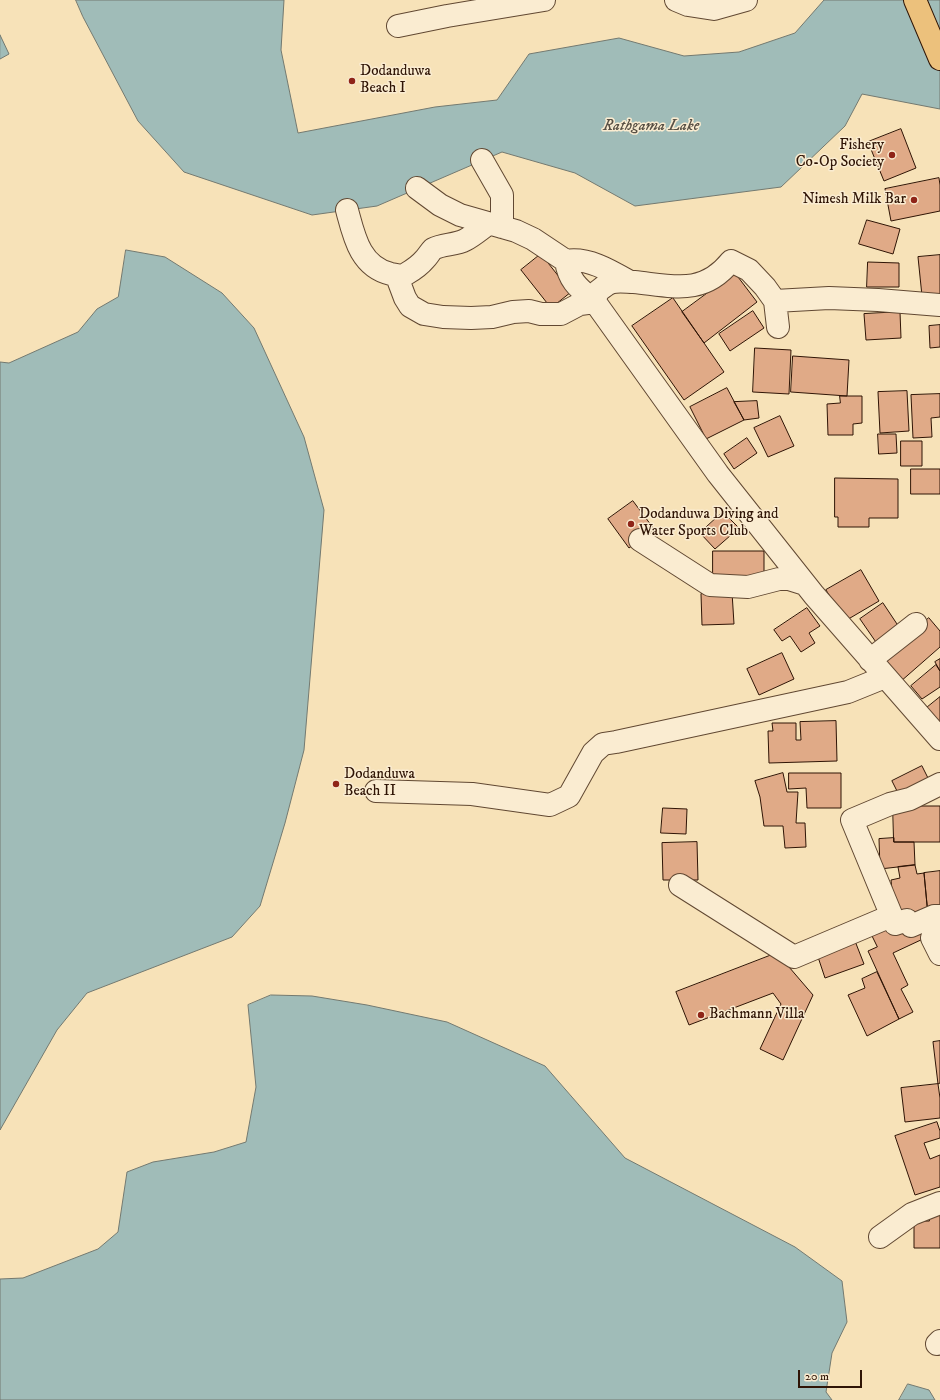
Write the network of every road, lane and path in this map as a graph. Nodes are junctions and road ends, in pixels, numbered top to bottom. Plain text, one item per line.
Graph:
1 (544, 0) edge
2 (676, 0) edge
3 (746, 0) edge
4 (915, 0) edge
5 (398, 26) dead end
6 (940, 59) edge
7 (482, 160) dead end
8 (417, 188) dead end
9 (347, 210) dead end
10 (495, 226) junction
11 (566, 261) junction
12 (400, 276) junction
13 (630, 282) junction
14 (775, 301) junction
15 (594, 302) junction
16 (940, 306) edge
17 (778, 327) dead end
18 (640, 540) dead end
19 (805, 584) junction
20 (916, 624) dead end
21 (870, 660) junction
22 (885, 677) junction
23 (940, 738) edge
24 (940, 784) edge
25 (376, 791) dead end
26 (680, 886) dead end
27 (892, 916) junction
28 (940, 916) edge
29 (940, 934) edge
30 (940, 954) edge
31 (940, 1203) edge
32 (880, 1237) dead end

1 - 5 street
2 - 3 street
4 - 6 highway
7 - 10 street
8 - 10 street
9 - 12 street
10 - 11 street
10 - 12 street
11 - 13 street
11 - 15 street
12 - 15 street
13 - 14 street
13 - 15 street
14 - 16 street
14 - 17 street
15 - 19 street
18 - 19 street
19 - 21 street
20 - 21 street
21 - 22 street
22 - 23 street
22 - 25 street
24 - 27 street
26 - 27 street
27 - 28 street
29 - 30 street
31 - 32 street

